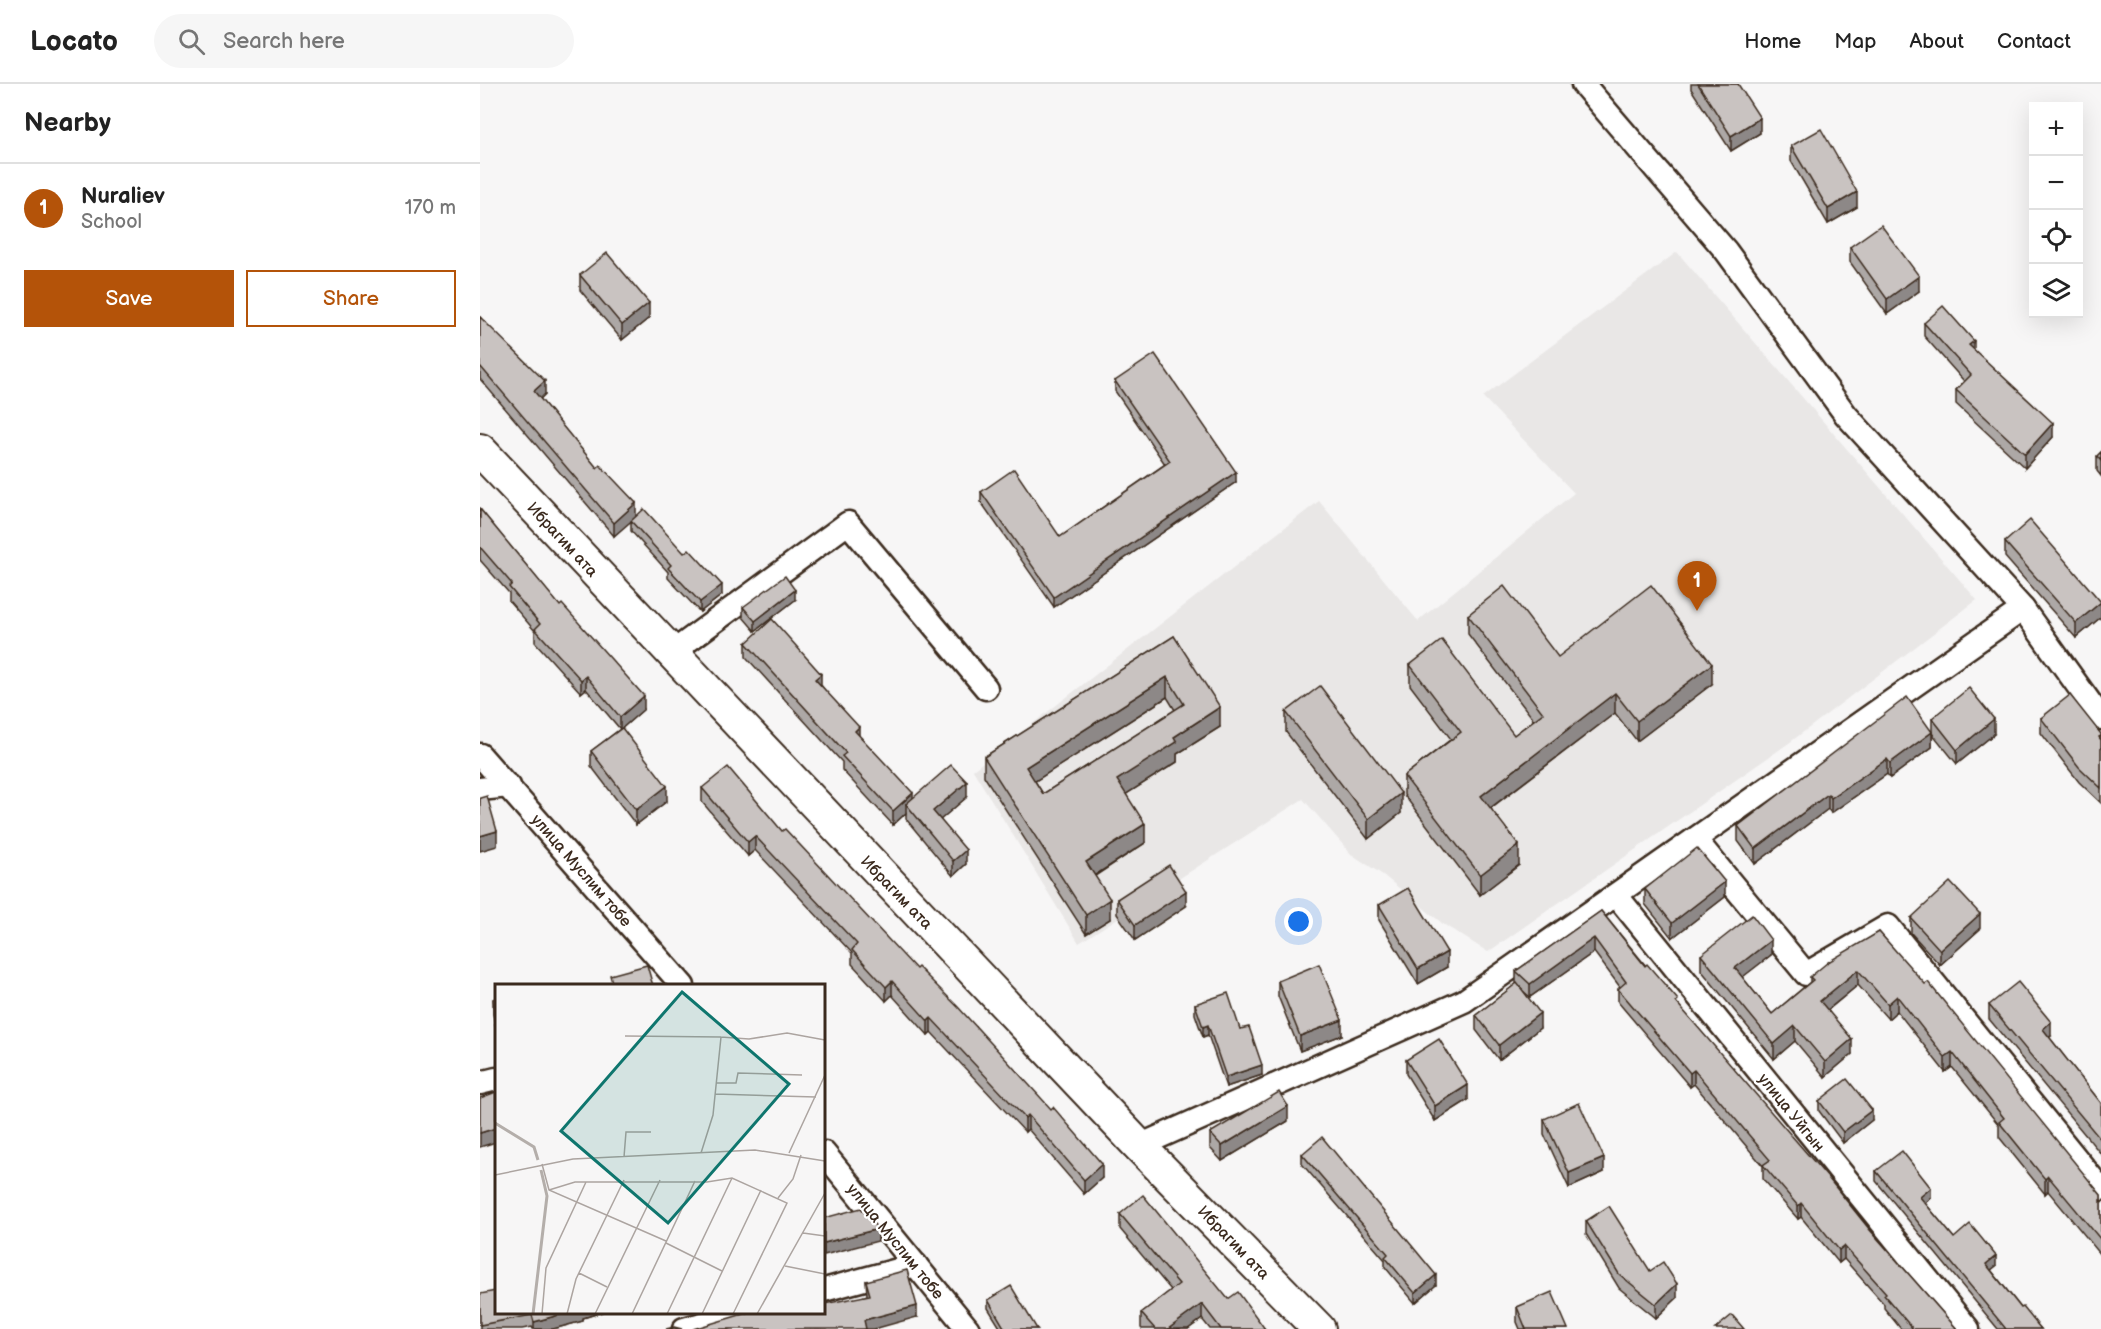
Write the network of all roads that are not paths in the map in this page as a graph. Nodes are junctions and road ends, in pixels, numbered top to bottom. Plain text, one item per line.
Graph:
1 (1583, 84) edge
2 (480, 450) edge
3 (2023, 609) junction
4 (670, 654) junction
5 (986, 688) dead end
6 (2101, 718) edge
7 (480, 755) edge
8 (509, 786) junction
9 (480, 789) edge
10 (1695, 839) junction
11 (1616, 895) junction
12 (681, 984) edge
13 (495, 1079) edge
14 (480, 1083) edge
15 (1140, 1146) junction
16 (825, 1154) edge
17 (2101, 1189) edge
18 (916, 1265) junction
19 (825, 1290) edge
20 (737, 1314) edge
21 (684, 1329) edge
22 (968, 1329) edge
23 (1319, 1329) edge
24 (1968, 1329) edge

1 - 3 street
2 - 4 street, Ибрагим ата
3 - 6 street
3 - 10 street
4 - 5 street
4 - 15 street, Ибрагим ата
7 - 8 street, улица Муслим тобе
8 - 9 street
8 - 12 street, улица Муслим тобе
10 - 11 street
10 - 17 street
11 - 15 street
11 - 24 street, улица Уйгын
13 - 14 street
15 - 23 street, Ибрагим ата
16 - 18 street, улица Муслим тобе
18 - 19 street
18 - 22 street, улица Муслим тобе
20 - 21 street

